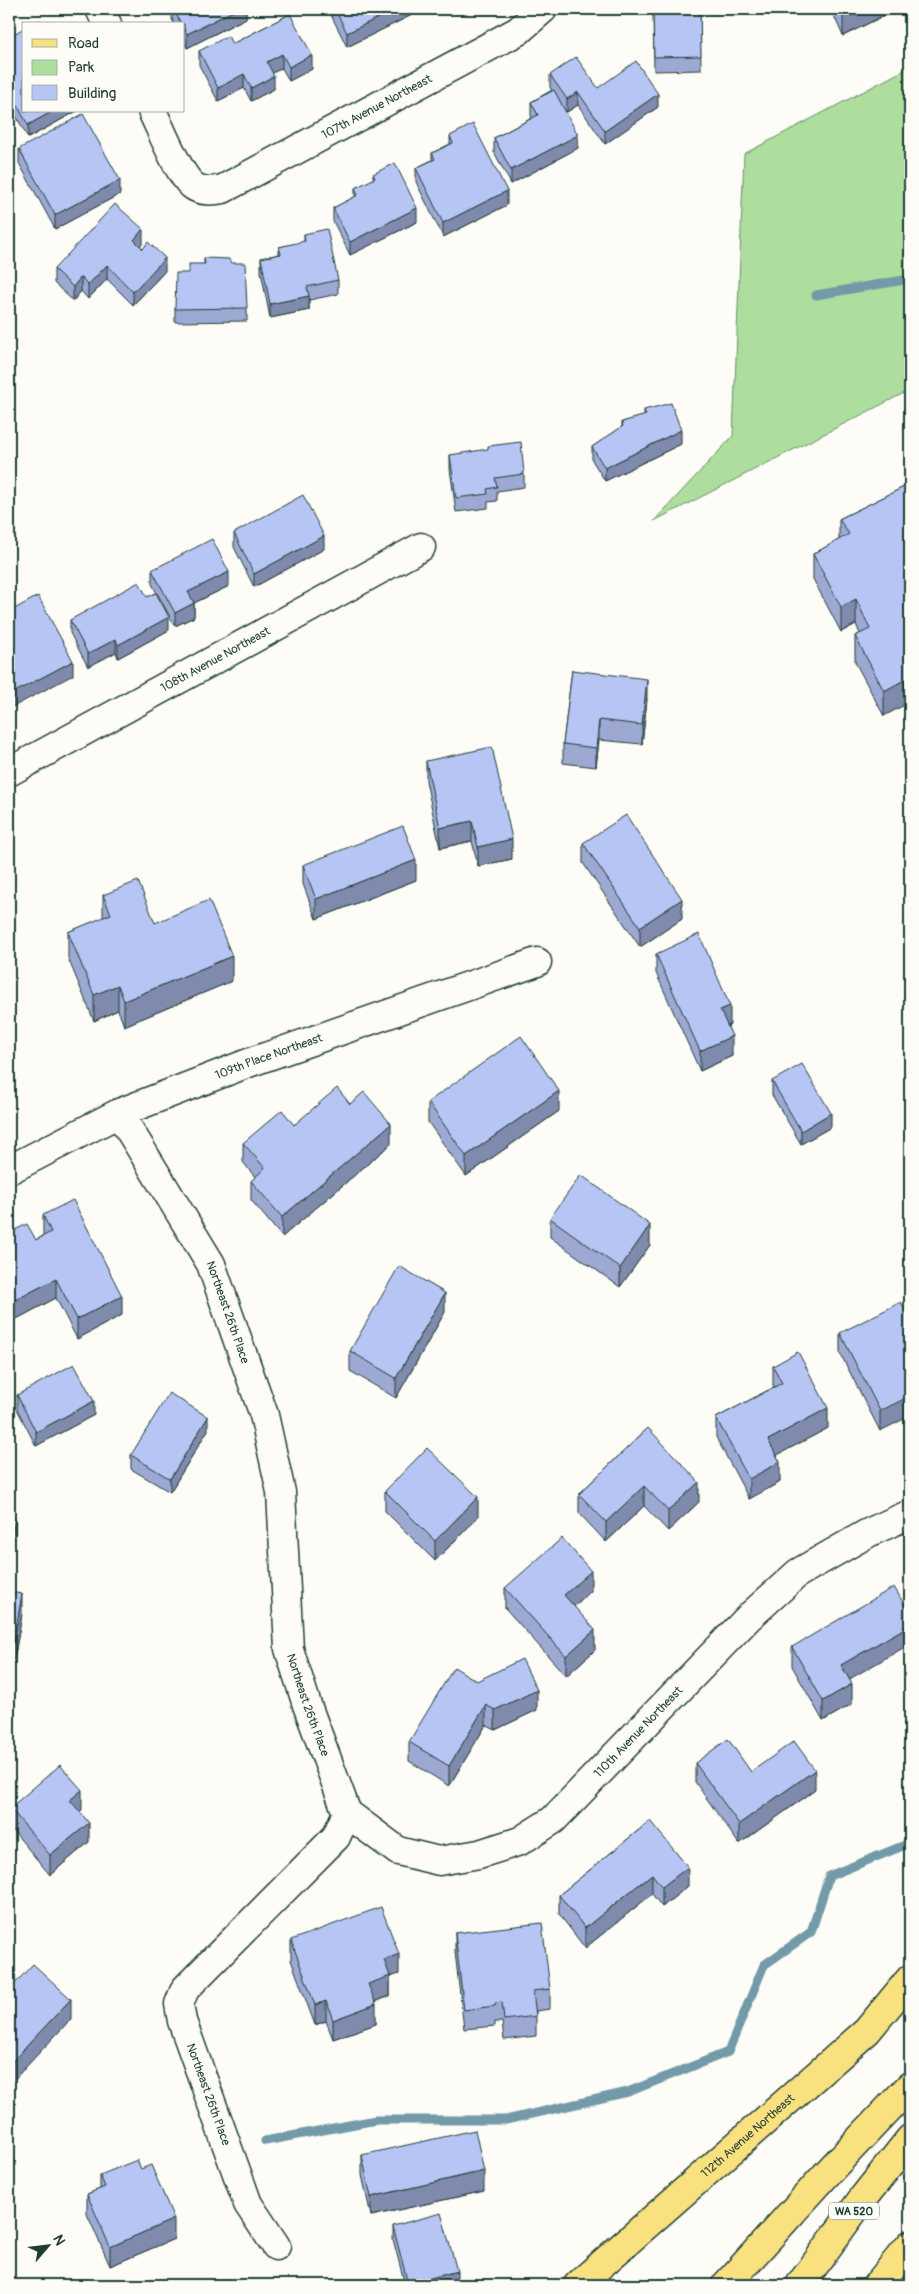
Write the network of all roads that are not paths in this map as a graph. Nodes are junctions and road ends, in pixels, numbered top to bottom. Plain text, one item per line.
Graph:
1 (100, 9) edge
2 (543, 9) edge
3 (107, 22) edge
4 (152, 112) edge
5 (421, 547) dead end
6 (9, 772) edge
7 (537, 962) dead end
8 (119, 1113) junction
9 (9, 1170) edge
10 (910, 1514) edge
11 (347, 1813) junction
12 (910, 1979) edge
13 (910, 2086) edge
14 (910, 2139) edge
15 (910, 2245) edge
16 (276, 2246) dead end
17 (578, 2285) edge
18 (726, 2285) edge
19 (800, 2285) edge
20 (877, 2285) edge

1 - 3 street
2 - 4 street, 107th Avenue Northeast
5 - 6 street, 108th Avenue Northeast
7 - 8 street, 109th Place Northeast
8 - 9 street, 109th Place Northeast
8 - 11 street, Northeast 26th Place
10 - 11 street, 110th Avenue Northeast
11 - 16 street, Northeast 26th Place
12 - 17 main road, 112th Avenue Northeast
13 - 18 main road
14 - 19 main road, WA 520
15 - 20 main road

